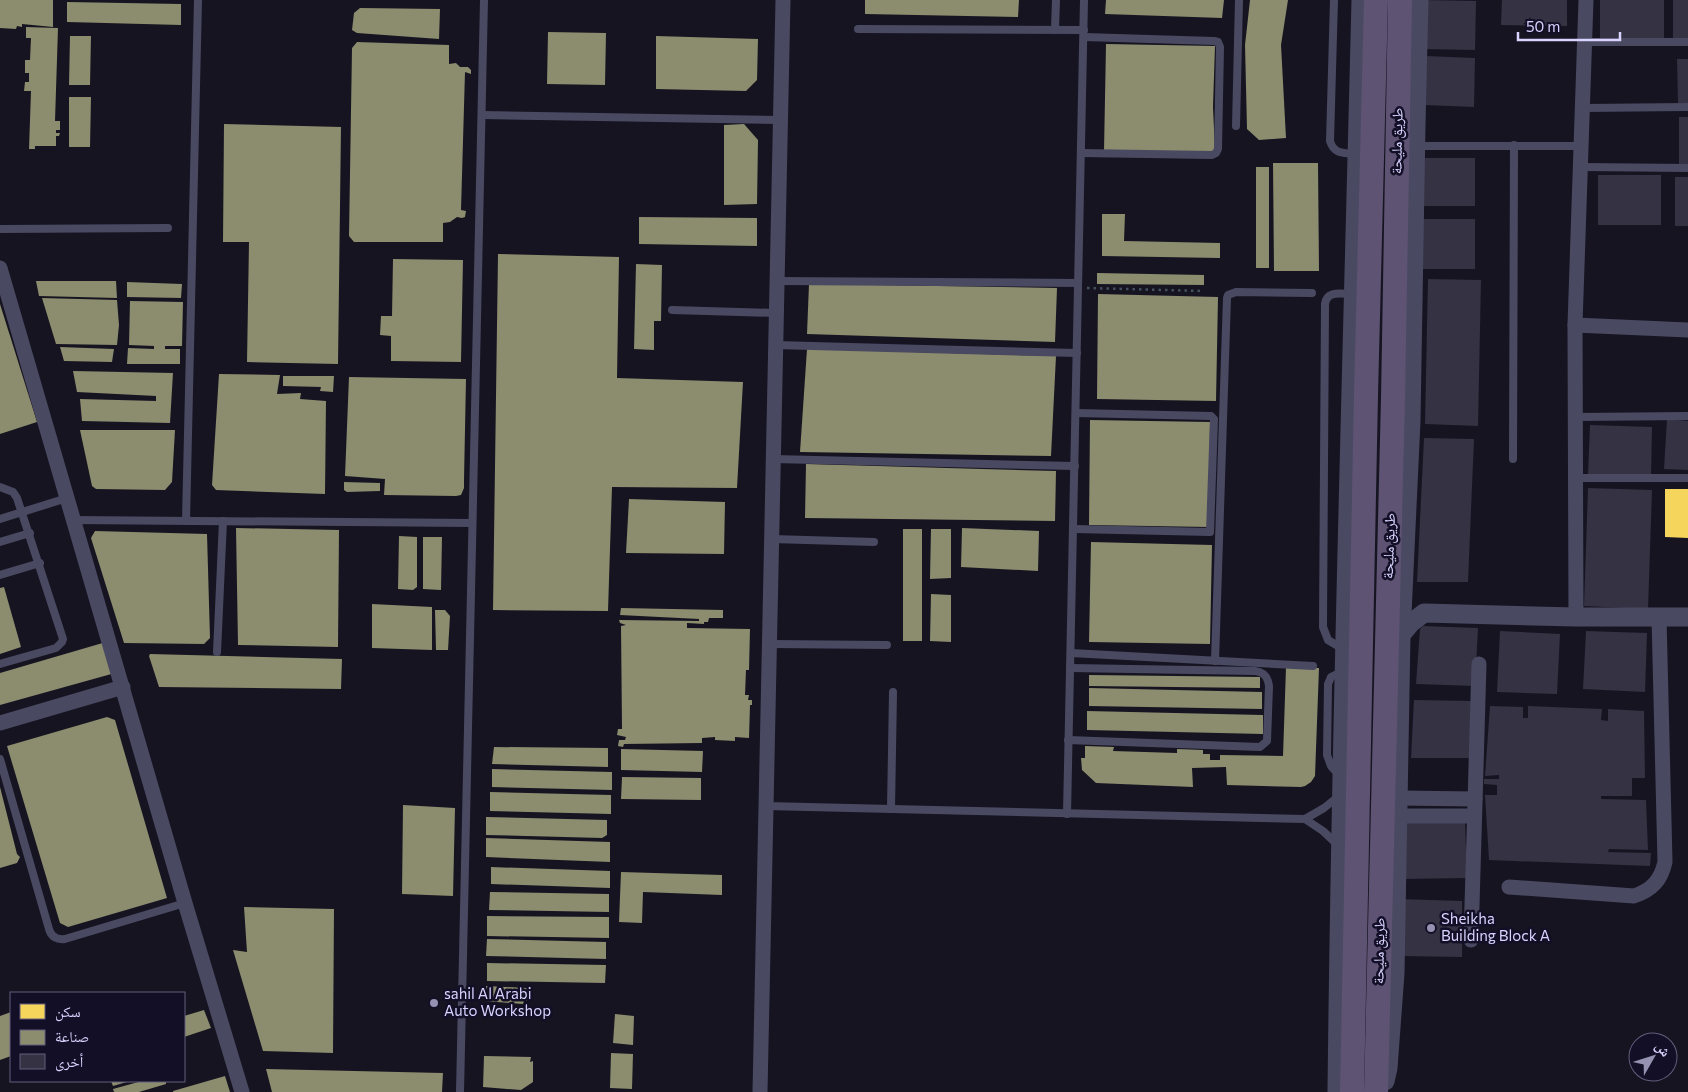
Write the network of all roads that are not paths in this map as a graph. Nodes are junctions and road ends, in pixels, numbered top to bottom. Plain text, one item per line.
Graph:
1 (198, 0) edge
2 (484, 0) edge
3 (783, 0) edge
4 (1056, 0) edge
5 (1084, 0) edge
6 (1239, 0) edge
7 (1334, 0) edge
8 (1361, 0) edge
9 (1376, 0) edge
10 (1400, 0) edge
11 (1419, 0) edge
12 (1586, 0) edge
13 (858, 29) dead end
14 (1055, 30) junction
15 (1084, 33) junction
16 (1584, 42) junction
17 (1688, 42) edge
18 (1688, 107) edge
19 (1583, 108) junction
20 (482, 115) junction
21 (779, 120) junction
22 (1236, 126) dead end
23 (1514, 145) junction
24 (1415, 146) junction
25 (1581, 146) junction
26 (1081, 153) junction
27 (1357, 154) junction
28 (1581, 167) junction
29 (1688, 168) edge
30 (1414, 198) junction
31 (1395, 227) junction
32 (168, 228) dead end
33 (0, 229) edge
34 (0, 268) edge
35 (776, 281) junction
36 (1078, 286) junction
37 (1312, 293) dead end
38 (1354, 294) junction
39 (672, 310) dead end
40 (776, 313) junction
41 (1575, 324) junction
42 (1688, 330) edge
43 (775, 345) junction
44 (1077, 353) junction
45 (1393, 398) junction
46 (1076, 413) junction
47 (1688, 416) edge
48 (1576, 417) junction
49 (1411, 420) junction
50 (773, 459) junction
51 (1513, 459) dead end
52 (1075, 466) junction
53 (1576, 478) junction
54 (1688, 478) edge
55 (0, 487) edge
56 (67, 498) junction
57 (23, 512) junction
58 (0, 519) edge
59 (73, 520) junction
60 (186, 521) junction
61 (222, 521) junction
62 (472, 523) junction
63 (1074, 529) junction
64 (30, 533) junction
65 (772, 539) junction
66 (0, 542) edge
67 (874, 542) dead end
68 (40, 563) junction
69 (0, 575) edge
70 (1404, 590) junction
71 (1424, 613) junction
72 (1688, 616) edge
73 (1576, 617) junction
74 (1659, 617) junction
75 (1401, 635) junction
76 (770, 644) junction
77 (887, 645) dead end
78 (217, 652) dead end
79 (1071, 653) junction
80 (1349, 657) junction
81 (1215, 661) junction
82 (0, 664) edge
83 (1479, 664) dead end
84 (1313, 666) dead end
85 (1070, 668) junction
86 (123, 686) junction
87 (894, 692) dead end
88 (0, 723) edge
89 (1068, 740) junction
90 (0, 759) edge
91 (1342, 786) junction
92 (1475, 799) junction
93 (766, 806) junction
94 (1398, 807) junction
95 (891, 809) junction
96 (1067, 814) junction
97 (1474, 816) junction
98 (1305, 819) junction
99 (1340, 847) junction
100 (1509, 887) dead end
101 (184, 903) junction
102 (1471, 940) dead end
103 (242, 1092) edge
104 (460, 1092) edge
105 (760, 1092) edge
106 (1337, 1092) edge
107 (1352, 1092) edge
108 (1376, 1092) edge
109 (1382, 1092) edge

1 - 60 lane
2 - 20 lane
3 - 21 street
4 - 14 lane
5 - 15 lane
6 - 22 lane
7 - 27 lane
8 - 27 street
9 - 80 main road, طريق مليحة
10 - 31 main road, طريق مليحة
11 - 24 street
12 - 16 street
13 - 14 lane
14 - 15 lane
15 - 26 lane
15 - 26 lane
16 - 17 lane
16 - 19 street
18 - 19 lane
19 - 25 street
20 - 21 lane
20 - 62 lane
21 - 35 street
23 - 24 lane
23 - 25 lane
23 - 51 lane
24 - 30 street
25 - 28 street
26 - 36 lane
27 - 38 street
28 - 29 lane
28 - 41 street
30 - 31 main road
30 - 49 street
31 - 45 main road, طريق مليحة
32 - 33 lane
34 - 56 street
35 - 36 lane
35 - 40 street
36 - 44 lane
37 - 81 lane
38 - 80 street
38 - 80 lane
39 - 40 lane
40 - 43 street
41 - 42 street
41 - 48 street
43 - 44 lane
43 - 50 street
44 - 46 lane
45 - 49 main road
45 - 108 main road, طريق مليحة
46 - 52 lane
46 - 63 lane
47 - 48 lane
48 - 53 street
49 - 70 street
50 - 52 lane
50 - 65 street
52 - 63 lane
53 - 54 lane
53 - 73 street
55 - 57 lane
56 - 57 lane
56 - 59 street
57 - 58 lane
57 - 64 lane
59 - 60 lane
59 - 86 street
60 - 61 lane
61 - 62 lane
61 - 78 lane
62 - 104 lane
63 - 79 lane
64 - 66 lane
64 - 68 lane
65 - 67 lane
65 - 76 street
68 - 69 lane
68 - 82 lane
70 - 71 street
70 - 75 street
71 - 73 street
71 - 75 street
72 - 74 street
73 - 74 street
74 - 100 street
75 - 94 street
76 - 77 lane
76 - 93 street
79 - 81 lane
79 - 85 lane
80 - 91 street
80 - 107 main road, طريق مليحة
81 - 84 lane
83 - 92 street
85 - 89 lane
85 - 89 lane
86 - 88 street
86 - 101 street
87 - 95 lane
89 - 96 lane
90 - 101 lane
91 - 98 lane
91 - 99 street
92 - 94 street
92 - 97 street
93 - 95 lane
93 - 105 street
94 - 97 street
94 - 109 street
95 - 96 lane
96 - 98 lane
97 - 102 street
98 - 99 lane
99 - 106 street
101 - 103 street

